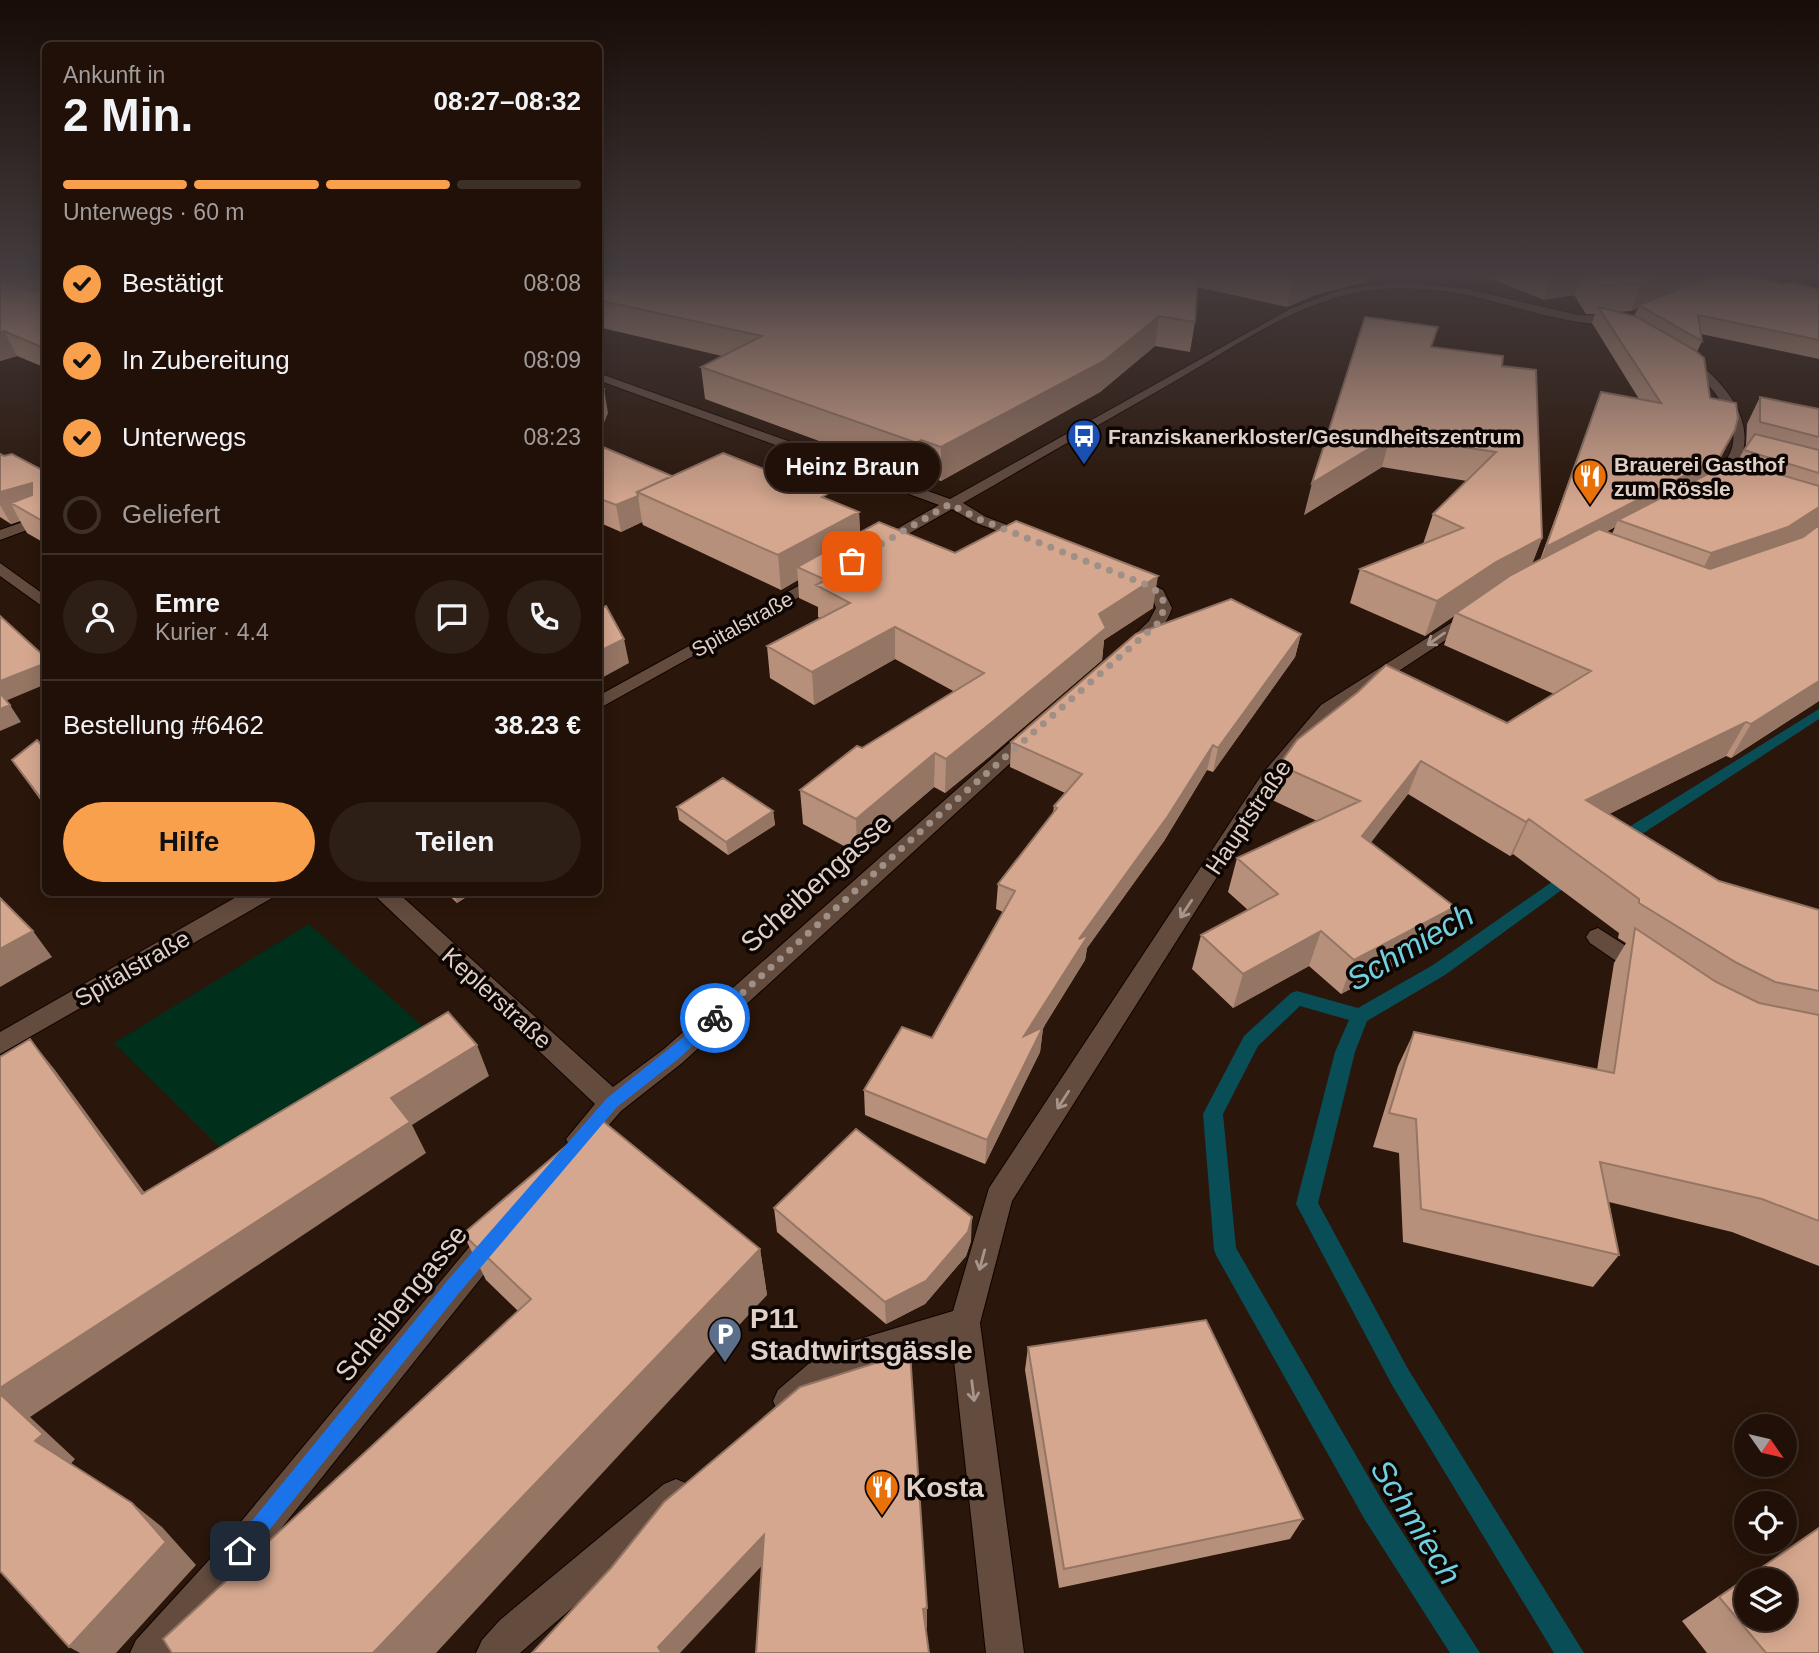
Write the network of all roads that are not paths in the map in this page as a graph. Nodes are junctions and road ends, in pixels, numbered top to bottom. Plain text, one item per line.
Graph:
1 (1213, 353) edge
2 (1676, 354) edge
3 (602, 377) edge
4 (1717, 486) edge
5 (950, 504) junction
6 (42, 519) edge
7 (0, 535) edge
8 (1042, 544) edge
9 (863, 555) edge
10 (0, 568) edge
11 (841, 568) edge
12 (1115, 573) edge
13 (42, 601) edge
14 (1491, 601) edge
15 (1116, 660) edge
16 (602, 702) edge
17 (1055, 713) edge
18 (257, 896) edge
19 (386, 896) edge
20 (1598, 937) dead end
21 (1667, 984) edge
22 (0, 1044) edge
23 (612, 1103) junction
24 (568, 1154) edge
25 (515, 1215) edge
26 (965, 1323) junction
27 (767, 1420) edge
28 (704, 1473) edge
29 (149, 1653) edge
30 (495, 1653) edge
31 (1005, 1653) edge

1 - 5 street
2 - 4 street
3 - 5 street
5 - 8 street
5 - 9 street
6 - 7 street
10 - 13 street
11 - 16 street, Spitalstraße
12 - 15 street
14 -> 26 street, Hauptstraße
17 - 23 street, Scheibengasse
18 - 22 street, Spitalstraße
19 - 23 street, Keplerstraße
20 - 21 street
23 - 24 street, Scheibengasse
25 - 29 street, Scheibengasse
26 - 27 street
26 -> 31 street, Hauptstraße
28 - 30 street

